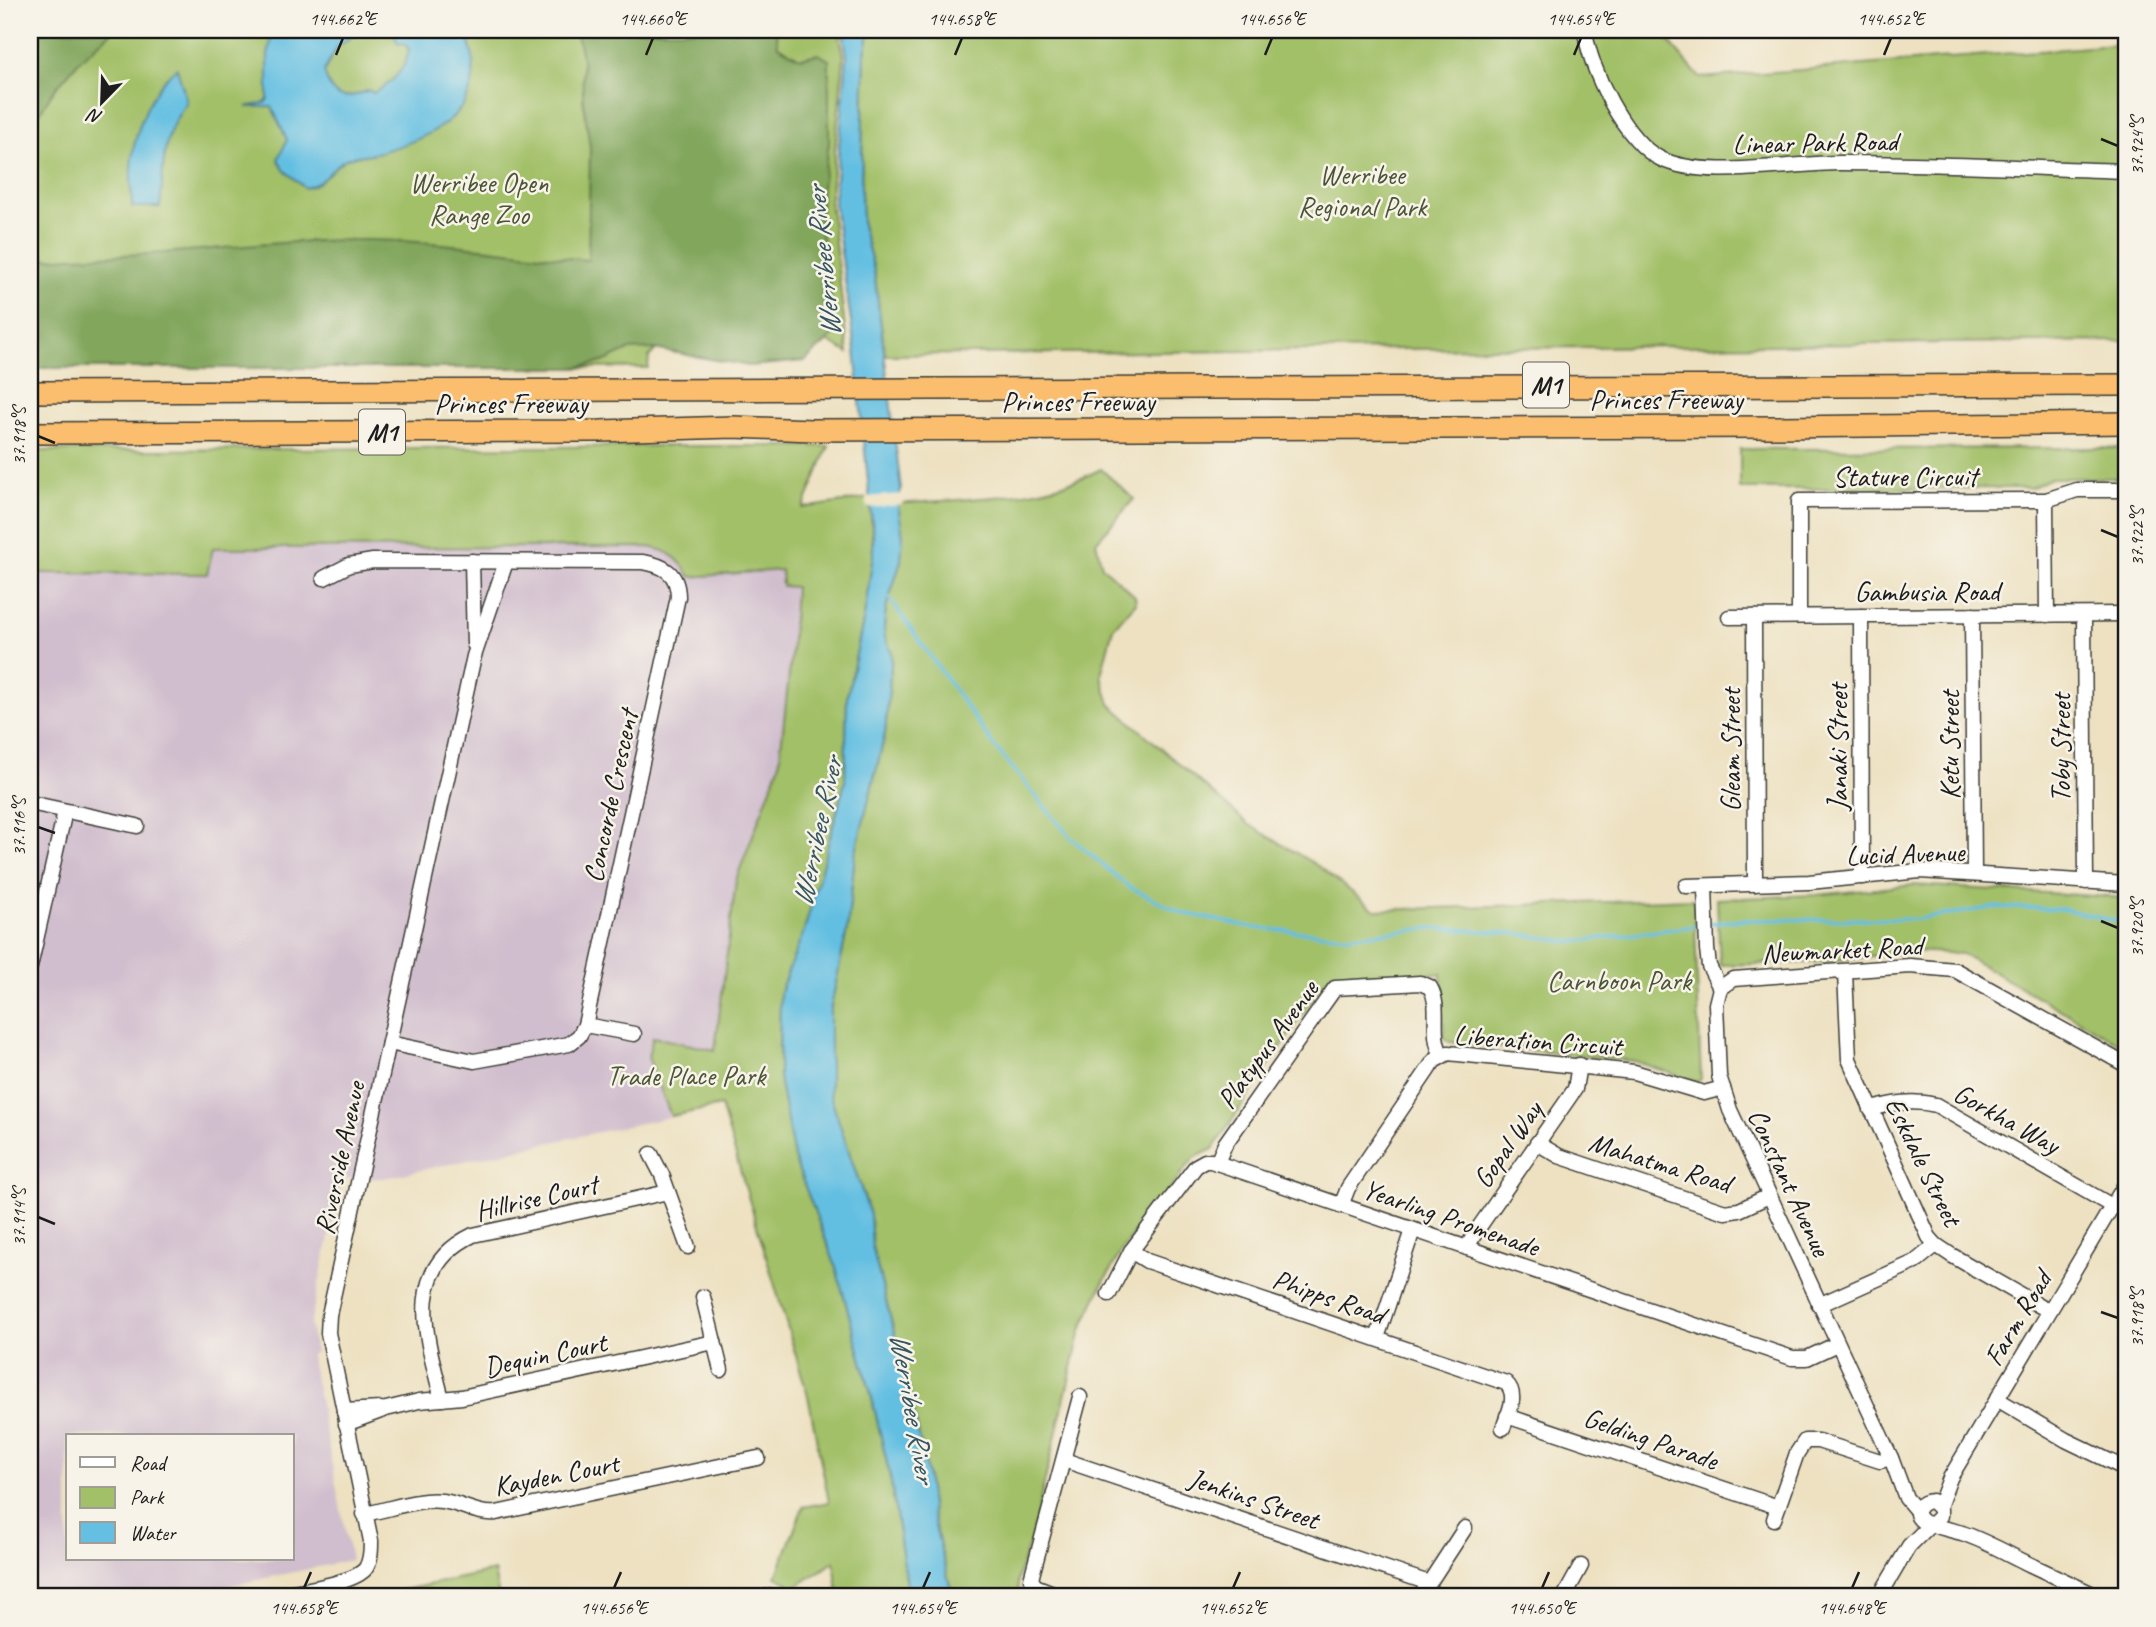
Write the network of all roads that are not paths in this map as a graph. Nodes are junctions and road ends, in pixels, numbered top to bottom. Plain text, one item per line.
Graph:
1 (1585, 30) edge
2 (2126, 171) edge
3 (2126, 385) edge
4 (30, 392) edge
5 (2126, 423) edge
6 (30, 433) edge
7 (2126, 490) edge
8 (2046, 499) junction
9 (472, 561) junction
10 (506, 562) junction
11 (324, 578) dead end
12 (2126, 614) edge
13 (1972, 615) junction
14 (2047, 615) junction
15 (2084, 615) junction
16 (1799, 616) junction
17 (1861, 616) junction
18 (1729, 617) dead end
19 (1754, 617) junction
20 (474, 656) junction
21 (30, 803) edge
22 (65, 811) junction
23 (137, 826) dead end
24 (1974, 874) junction
25 (1862, 877) junction
26 (2086, 882) junction
27 (1755, 884) junction
28 (2126, 884) edge
29 (1686, 886) dead end
30 (1705, 886) junction
31 (30, 967) edge
32 (1845, 972) junction
33 (1720, 988) junction
34 (585, 1025) junction
35 (634, 1034) dead end
36 (389, 1043) junction
37 (1442, 1055) junction
38 (1579, 1065) junction
39 (2122, 1065) edge
40 (1723, 1088) junction
41 (1871, 1110) junction
42 (1537, 1143) junction
43 (651, 1154) dead end
44 (1217, 1163) junction
45 (2126, 1183) edge
46 (668, 1192) junction
47 (1769, 1196) junction
48 (1341, 1206) junction
49 (2112, 1206) junction
50 (1413, 1230) junction
51 (1936, 1245) junction
52 (688, 1247) dead end
53 (1467, 1248) junction
54 (1131, 1251) junction
55 (1109, 1294) dead end
56 (703, 1297) dead end
57 (1819, 1305) junction
58 (2049, 1311) junction
59 (1377, 1338) junction
60 (715, 1342) junction
61 (1838, 1343) junction
62 (721, 1370) dead end
63 (1080, 1397) dead end
64 (442, 1399) junction
65 (1997, 1399) junction
66 (345, 1418) junction
67 (1505, 1422) joint
68 (758, 1458) dead end
69 (1891, 1458) junction
70 (1064, 1460) junction
71 (2126, 1469) edge
72 (1929, 1511) junction
73 (364, 1514) junction
74 (1465, 1528) dead end
75 (1581, 1566) dead end
76 (1429, 1583) junction
77 (266, 1597) edge
78 (1063, 1597) edge
79 (1420, 1597) edge
80 (1564, 1597) edge
81 (1879, 1597) edge
82 (2099, 1597) edge

1 - 2 street, Linear Park Road
3 - 4 highway, Princes Freeway / M1
5 - 6 highway, Princes Freeway / M1
7 - 8 street, Stature Circuit
8 - 14 street
8 - 16 street, Stature Circuit
9 - 10 street, Concorde Crescent
9 - 11 street, Concorde Crescent
9 - 20 street, Riverside Avenue
10 - 20 street, Riverside Avenue
10 - 34 street, Concorde Crescent
12 - 15 street, Gambusia Road
13 - 14 street, Gambusia Road
13 - 17 street, Gambusia Road
13 - 24 street, Ketu Street
14 - 15 street, Gambusia Road
15 - 26 street, Toby Street
16 - 17 street, Gambusia Road
16 - 19 street, Gambusia Road
17 - 25 street, Janaki Street
18 - 19 street, Gambusia Road
19 - 27 street, Gleam Street
20 - 36 street, Riverside Avenue
21 - 22 street
22 - 23 street
22 - 31 street
24 - 25 street, Lucid Avenue
24 - 26 street, Lucid Avenue
25 - 27 street, Lucid Avenue
26 - 28 street, Lucid Avenue
27 - 30 street, Lucid Avenue
29 - 30 street, Lucid Avenue
30 - 33 street
32 - 33 street, Newmarket Road
32 - 39 street, Newmarket Road
32 - 41 street, Eskdale Street
33 - 40 street, Constant Avenue
34 - 35 street
34 - 36 street
36 - 66 street, Riverside Avenue
37 - 38 street, Liberation Circuit
37 - 44 street, Platypus Avenue
37 - 48 street, Liberation Circuit
38 - 40 street, Liberation Circuit
38 - 42 street, Gopal Way
40 - 47 street, Constant Avenue
41 - 49 street, Gorkha Way
41 - 51 street, Eskdale Street
42 - 47 street, Mahatma Road
42 - 53 street, Gopal Way
43 - 46 street
44 - 48 street, Yearling Promenade
44 - 54 street
45 - 49 street, Farm Road
46 - 52 street
46 - 64 street, Hillrise Court
47 - 57 street, Constant Avenue
48 - 50 street, Yearling Promenade
49 - 58 street, Farm Road
50 - 53 street, Yearling Promenade
50 - 59 street
51 - 57 street
51 - 58 street, Eskdale Street
53 - 61 street, Yearling Promenade
54 - 55 street
54 - 59 street, Phipps Road
56 - 60 street
57 - 61 street, Constant Avenue
58 - 65 street, Farm Road
59 - 67 street, Phipps Road
60 - 62 street
60 - 64 street, Dequin Court
61 - 69 street, Constant Avenue
63 - 70 street
64 - 66 street, Dequin Court
65 - 71 street
65 - 72 street, Farm Road
66 - 73 street, Riverside Avenue
67 - 69 street, Gelding Parade
68 - 73 street, Kayden Court
69 - 72 street, Constant Avenue
70 - 76 street, Jenkins Street
70 - 78 street
72 - 81 street, Farm Road
72 - 82 street, Constant Avenue
73 - 77 street, Riverside Avenue
74 - 76 street
75 - 80 street
76 - 79 street

